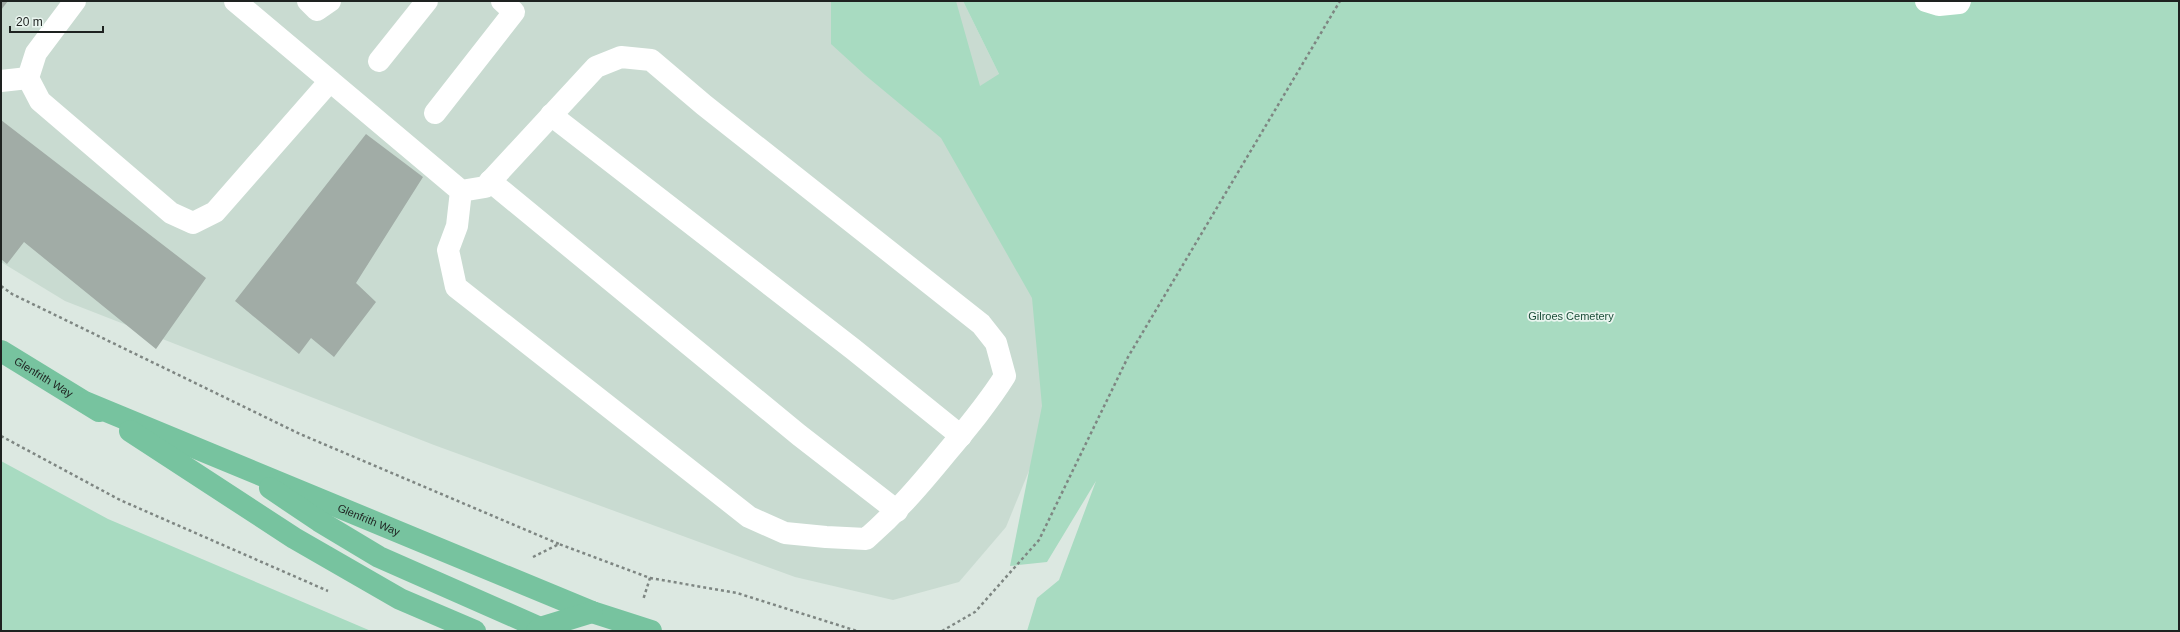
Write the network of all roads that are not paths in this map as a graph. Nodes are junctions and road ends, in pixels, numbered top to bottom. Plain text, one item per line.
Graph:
1 (75, 1) edge
2 (235, 1) edge
3 (308, 1) edge
4 (330, 1) edge
5 (427, 1) edge
6 (502, 1) edge
7 (1926, 1) edge
8 (1960, 1) edge
9 (379, 61) dead end
10 (28, 78) junction
11 (1, 81) edge
12 (330, 81) junction
13 (435, 113) dead end
14 (551, 115) junction
15 (490, 181) junction
16 (461, 191) junction
17 (1, 352) edge
18 (87, 403) junction
19 (961, 436) junction
20 (231, 462) junction
21 (897, 511) junction
22 (592, 612) junction
23 (643, 628) edge
24 (541, 630) edge
25 (475, 631) edge

1 - 10 lane
2 - 12 lane
3 - 4 lane
5 - 9 lane
6 - 13 lane
7 - 8 lane
10 - 11 lane
10 - 12 lane
12 - 16 lane
14 - 15 lane
14 - 19 lane
14 - 19 lane
15 - 16 lane
15 - 21 lane
16 - 21 lane
17 - 18 highway, Glenfrith Way
18 - 20 highway, Glenfrith Way
18 - 25 highway, Glenfrith Way
19 - 21 lane
20 - 22 highway, Glenfrith Way
20 - 24 highway
22 - 23 highway, Glenfrith Way
22 - 24 highway

